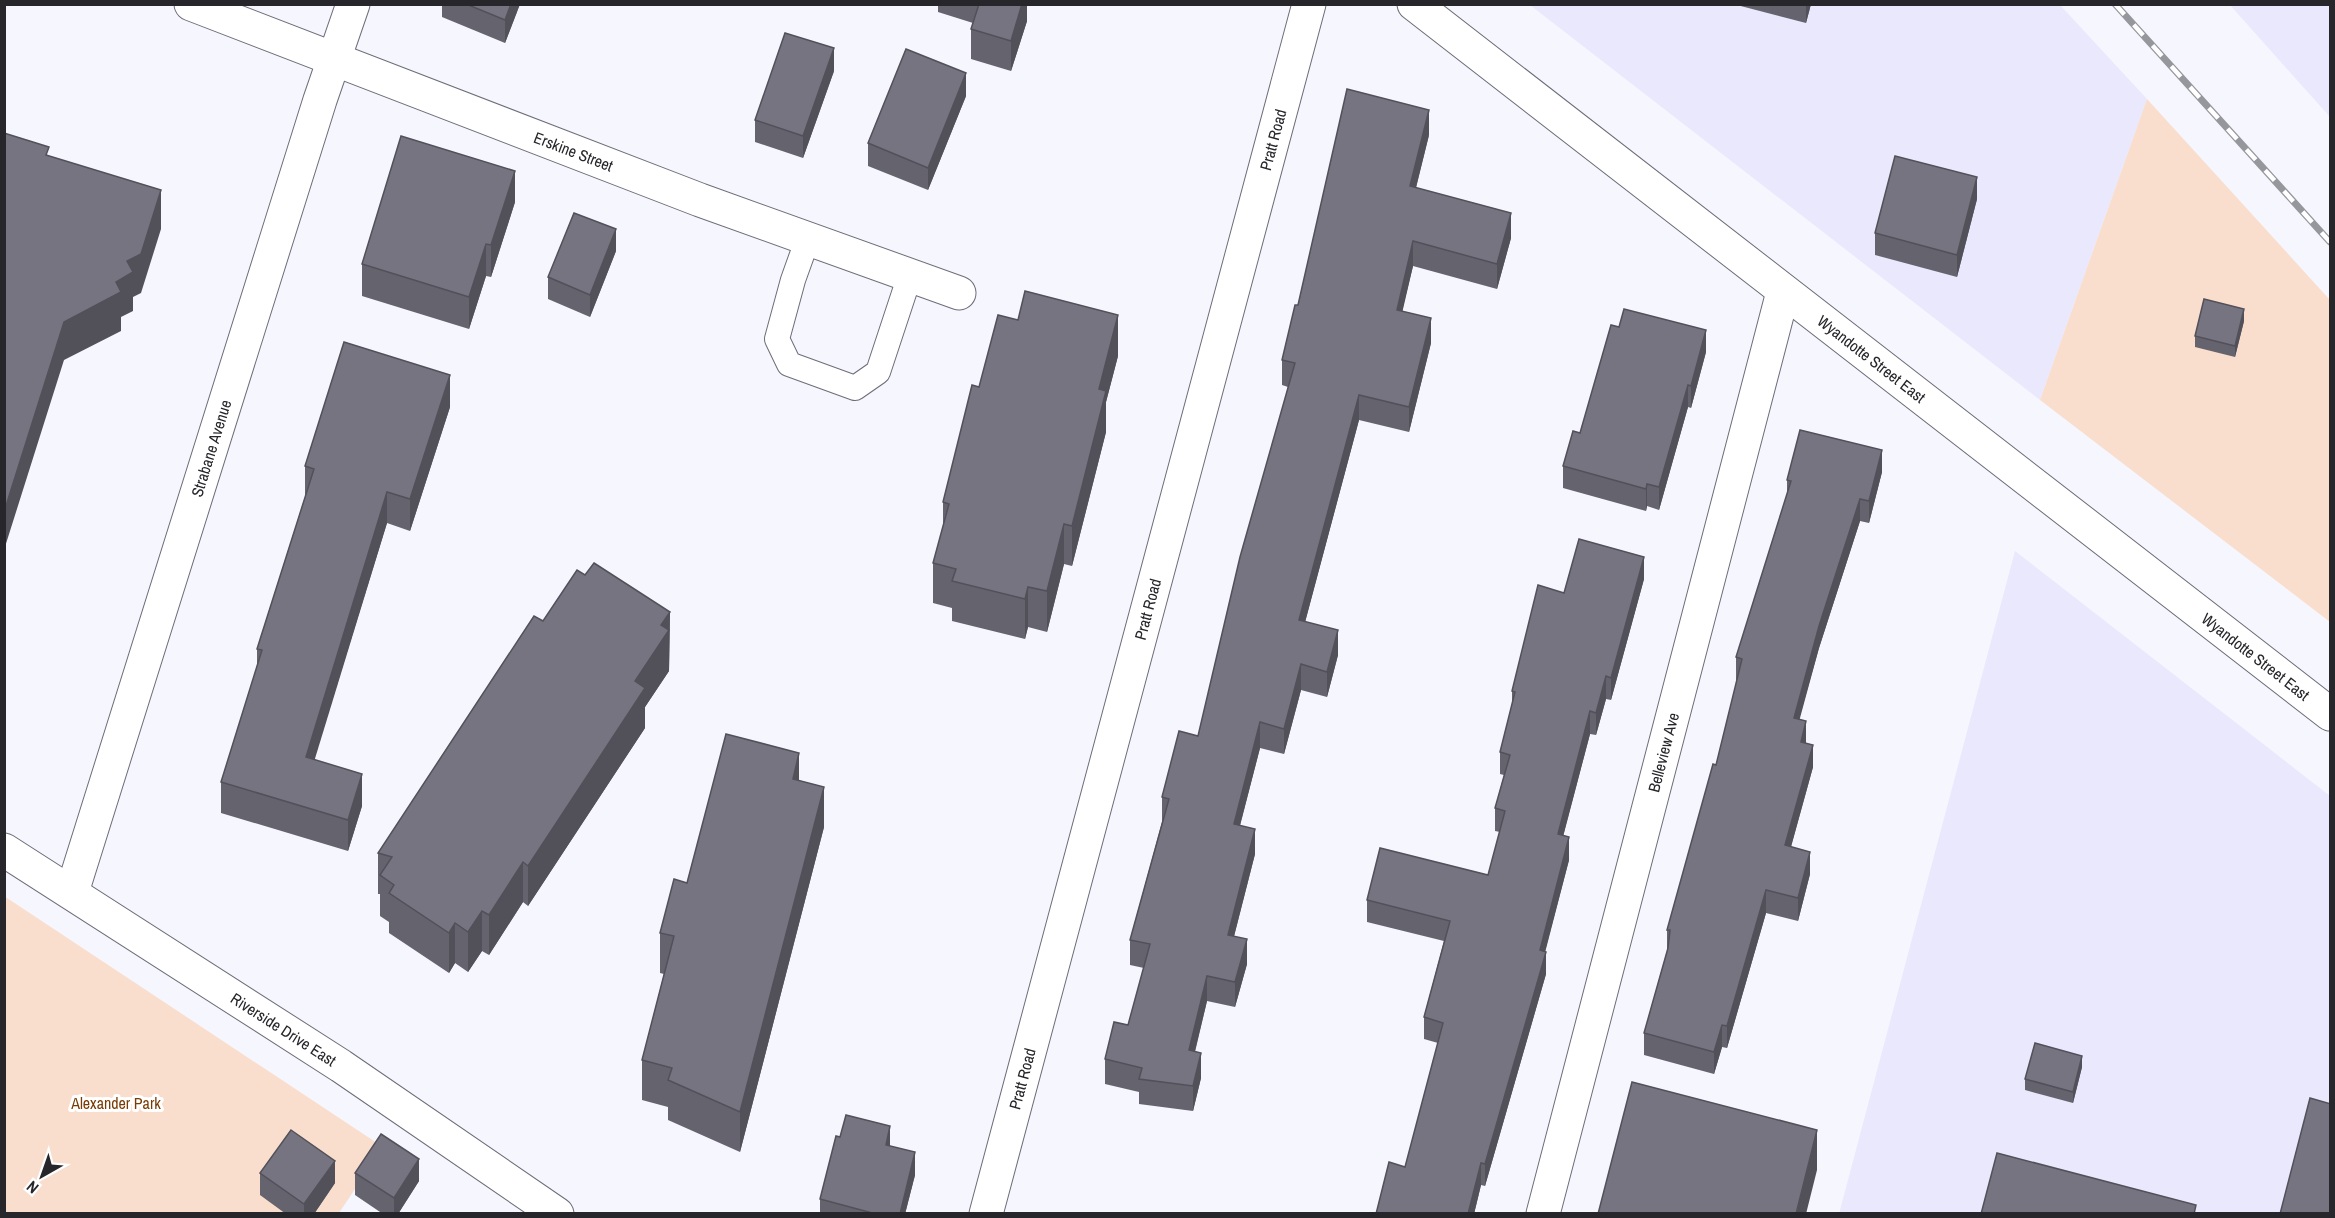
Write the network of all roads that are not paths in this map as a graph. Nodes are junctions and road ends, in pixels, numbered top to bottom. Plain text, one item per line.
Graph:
1 (191, 4) edge
2 (353, 4) edge
3 (1309, 4) edge
4 (1414, 4) edge
5 (334, 59) junction
6 (808, 238) junction
7 (910, 275) junction
8 (1783, 292) junction
9 (959, 293) dead end
10 (2331, 714) edge
11 (4, 850) edge
12 (72, 892) junction
13 (557, 1214) edge
14 (986, 1214) edge
15 (1543, 1214) edge

1 - 5 street, Erskine Street
2 - 5 street, Strabane Avenue
3 - 14 street, Pratt Road
4 - 8 street, Wyandotte Street East
5 - 6 street, Erskine Street
5 - 12 street, Strabane Avenue
6 - 7 street, Erskine Street
6 - 7 lane
7 - 9 street, Erskine Street
8 - 10 street, Wyandotte Street East
8 - 15 street, Belleview Ave
11 - 12 street, Riverside Drive East
12 - 13 street, Riverside Drive East

